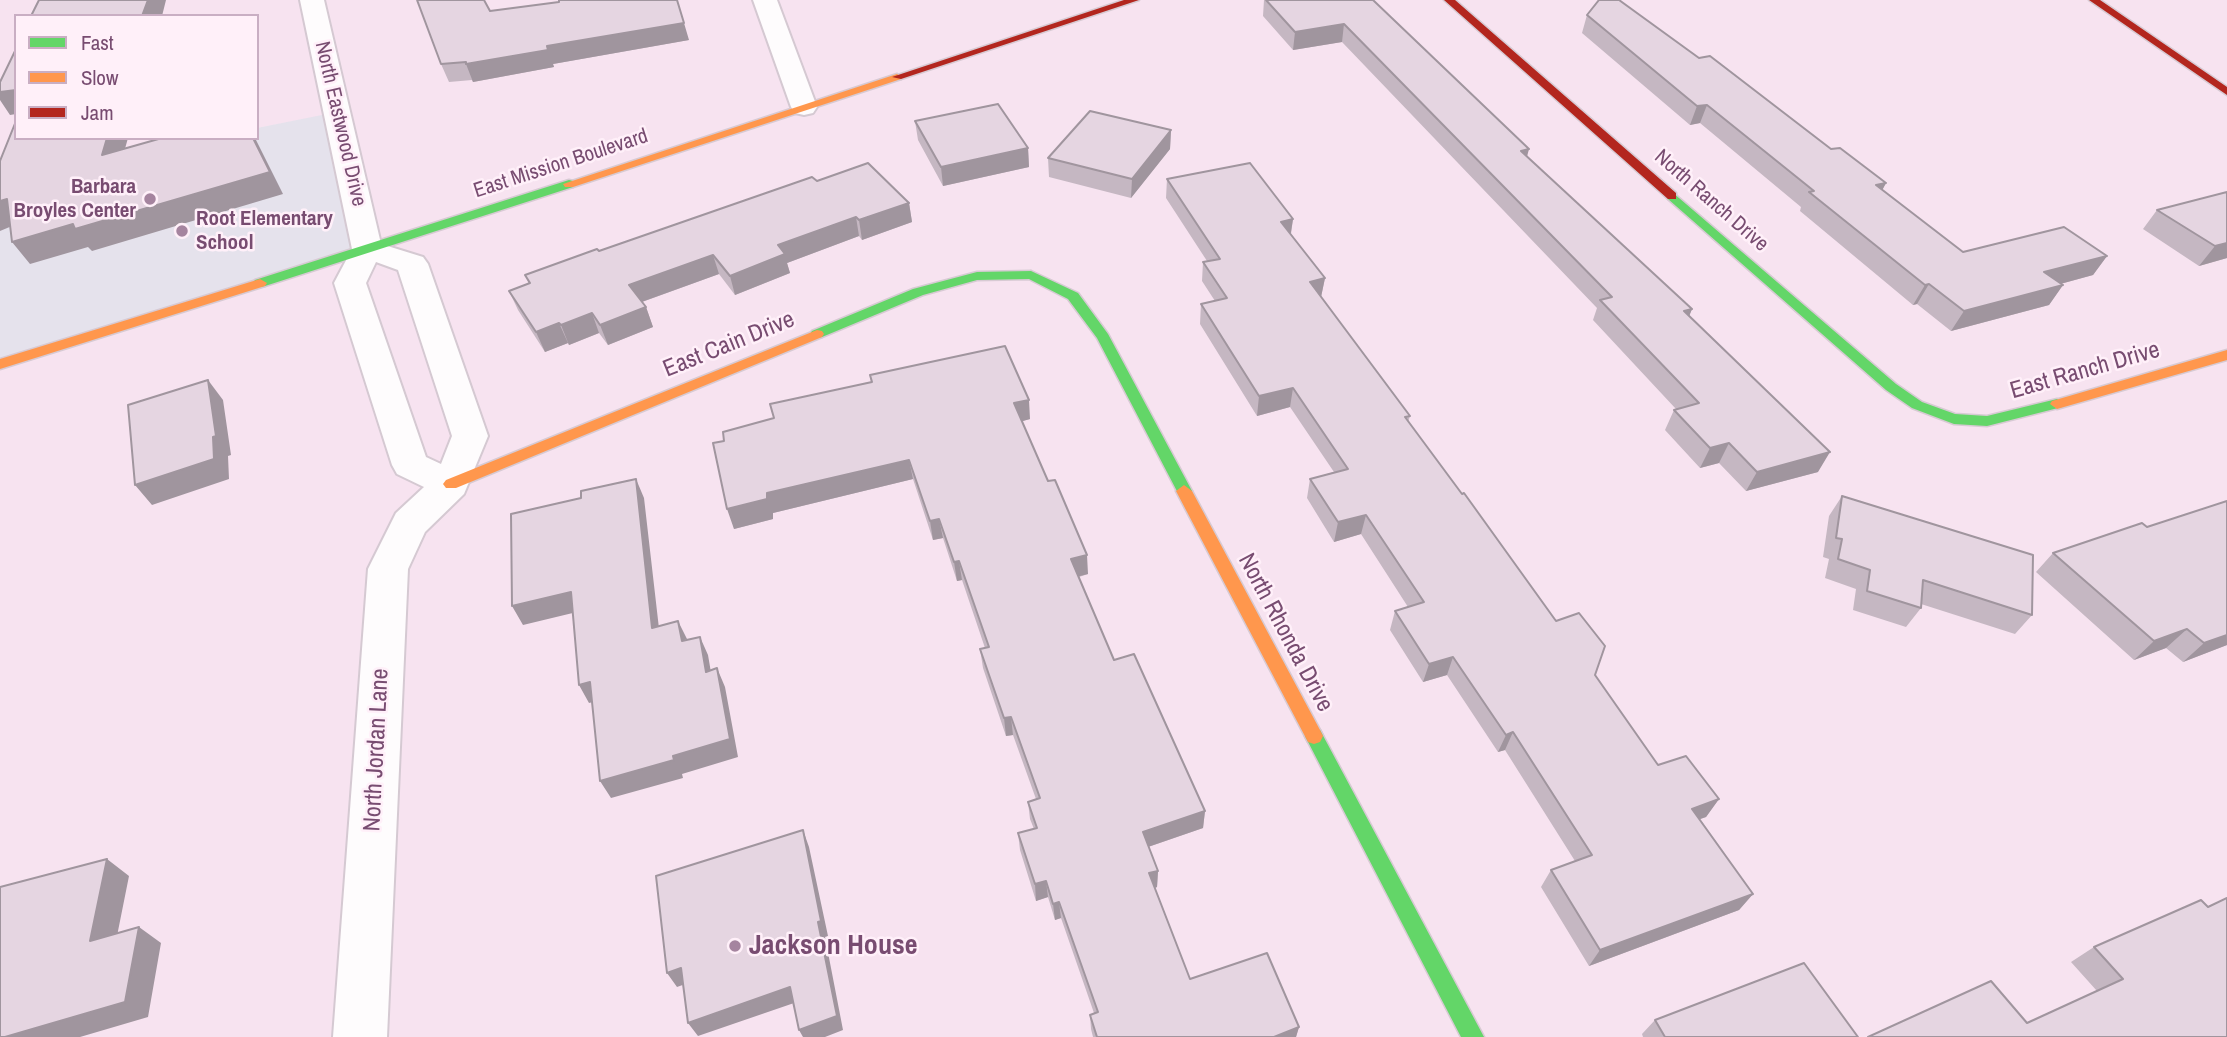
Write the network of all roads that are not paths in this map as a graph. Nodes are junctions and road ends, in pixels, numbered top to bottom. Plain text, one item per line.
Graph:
1 (312, 0) edge
2 (765, 0) edge
3 (1135, 0) edge
4 (1449, 0) edge
5 (2094, 0) edge
6 (2227, 92) edge
7 (804, 107) junction
8 (367, 249) junction
9 (1031, 275) joint
10 (2227, 355) edge
11 (0, 363) edge
12 (1954, 419) joint
13 (451, 484) junction
14 (360, 1037) edge
15 (1474, 1037) edge

1 - 8 street, North Eastwood Drive
2 - 7 street
3 - 7 street, East Mission Boulevard
4 - 12 street, North Ranch Drive
5 - 6 street
7 - 8 street, East Mission Boulevard
8 - 11 street, East Mission Boulevard
8 - 13 street
8 - 13 street, North Jordan Lane
9 - 13 street, East Cain Drive
9 - 15 street, North Rhonda Drive
10 - 12 street, East Ranch Drive
13 - 14 street, North Jordan Lane

